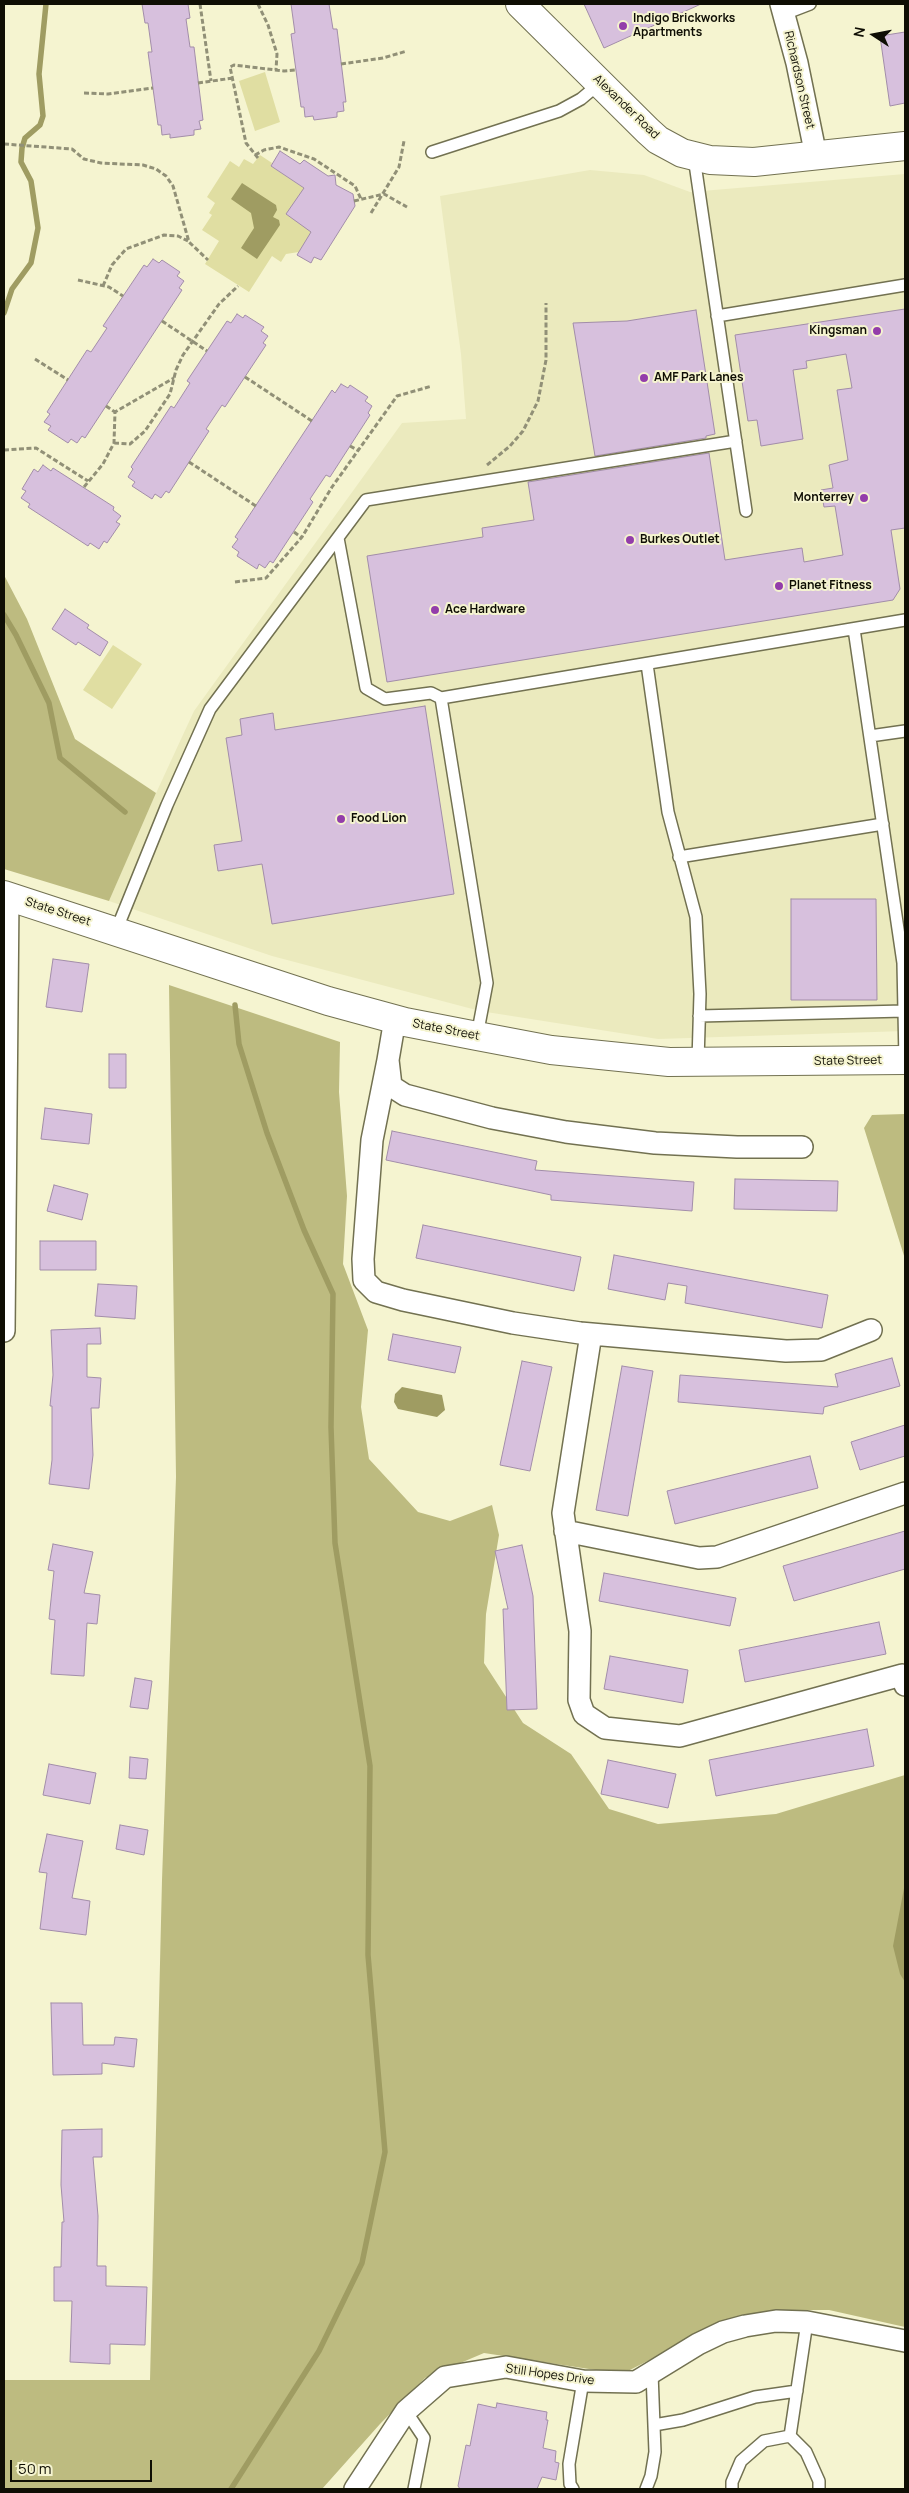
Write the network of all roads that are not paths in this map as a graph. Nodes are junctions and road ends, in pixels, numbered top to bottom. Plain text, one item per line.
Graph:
1 (520, 4) edge
2 (810, 4) edge
3 (783, 9) edge
4 (601, 83) junction
5 (905, 146) edge
6 (432, 152) dead end
7 (816, 156) junction
8 (694, 157) junction
9 (905, 285) edge
10 (718, 316) junction
11 (736, 441) junction
12 (746, 511) dead end
13 (338, 538) junction
14 (905, 620) edge
15 (854, 629) junction
16 (647, 664) junction
17 (441, 698) junction
18 (905, 731) edge
19 (870, 736) junction
20 (883, 824) junction
21 (679, 857) junction
22 (6, 896) edge
23 (116, 931) junction
24 (902, 931) edge
25 (904, 1011) edge
26 (699, 1016) junction
27 (395, 1019) junction
28 (476, 1036) junction
29 (388, 1060) junction
30 (905, 1060) edge
31 (698, 1063) junction
32 (5, 1125) edge
33 (802, 1147) dead end
34 (4, 1330) edge
35 (871, 1330) dead end
36 (591, 1334) junction
37 (905, 1493) edge
38 (565, 1531) junction
39 (905, 1684) edge
40 (807, 2322) junction
41 (905, 2341) edge
42 (652, 2373) junction
43 (583, 2381) junction
44 (797, 2391) junction
45 (406, 2411) junction
46 (654, 2425) junction
47 (790, 2436) junction
48 (355, 2489) edge
49 (414, 2489) edge
50 (574, 2489) edge
51 (646, 2489) edge
52 (732, 2489) edge
53 (819, 2489) edge

1 - 4 main road, Alexander Road
2 - 3 lane
3 - 7 street, Richardson Street
4 - 6 lane
4 - 8 main road, Alexander Road
5 - 7 main road, Alexander Road
7 - 8 main road, Alexander Road
8 - 10 lane
9 - 10 lane
10 - 11 lane
11 - 12 lane
11 - 13 lane
13 - 17 lane
13 - 23 lane
14 - 15 lane
15 - 16 lane
15 - 19 lane
16 - 17 lane
16 - 21 lane
17 - 28 lane
18 - 19 lane
19 - 20 lane
20 - 21 lane
20 - 24 lane
21 - 26 lane
22 - 23 main road, State Street
22 - 32 street
23 - 27 main road, State Street
24 - 25 lane
25 - 26 lane
25 - 30 lane
26 - 31 lane
27 - 28 main road, State Street
27 - 29 street
28 - 31 main road, State Street
29 - 33 street
29 - 36 street
30 - 31 main road, State Street
32 - 34 street
35 - 36 street
36 - 38 street
37 - 38 street
38 - 39 street
40 - 41 street, Still Hopes Drive
40 - 42 street, Still Hopes Drive
40 - 44 lane
42 - 43 street, Still Hopes Drive
42 - 46 lane
43 - 45 street, Still Hopes Drive
43 - 50 lane
44 - 46 lane
44 - 47 lane
45 - 48 street, Still Hopes Drive
45 - 49 lane
46 - 51 lane
47 - 52 lane
47 - 53 lane

